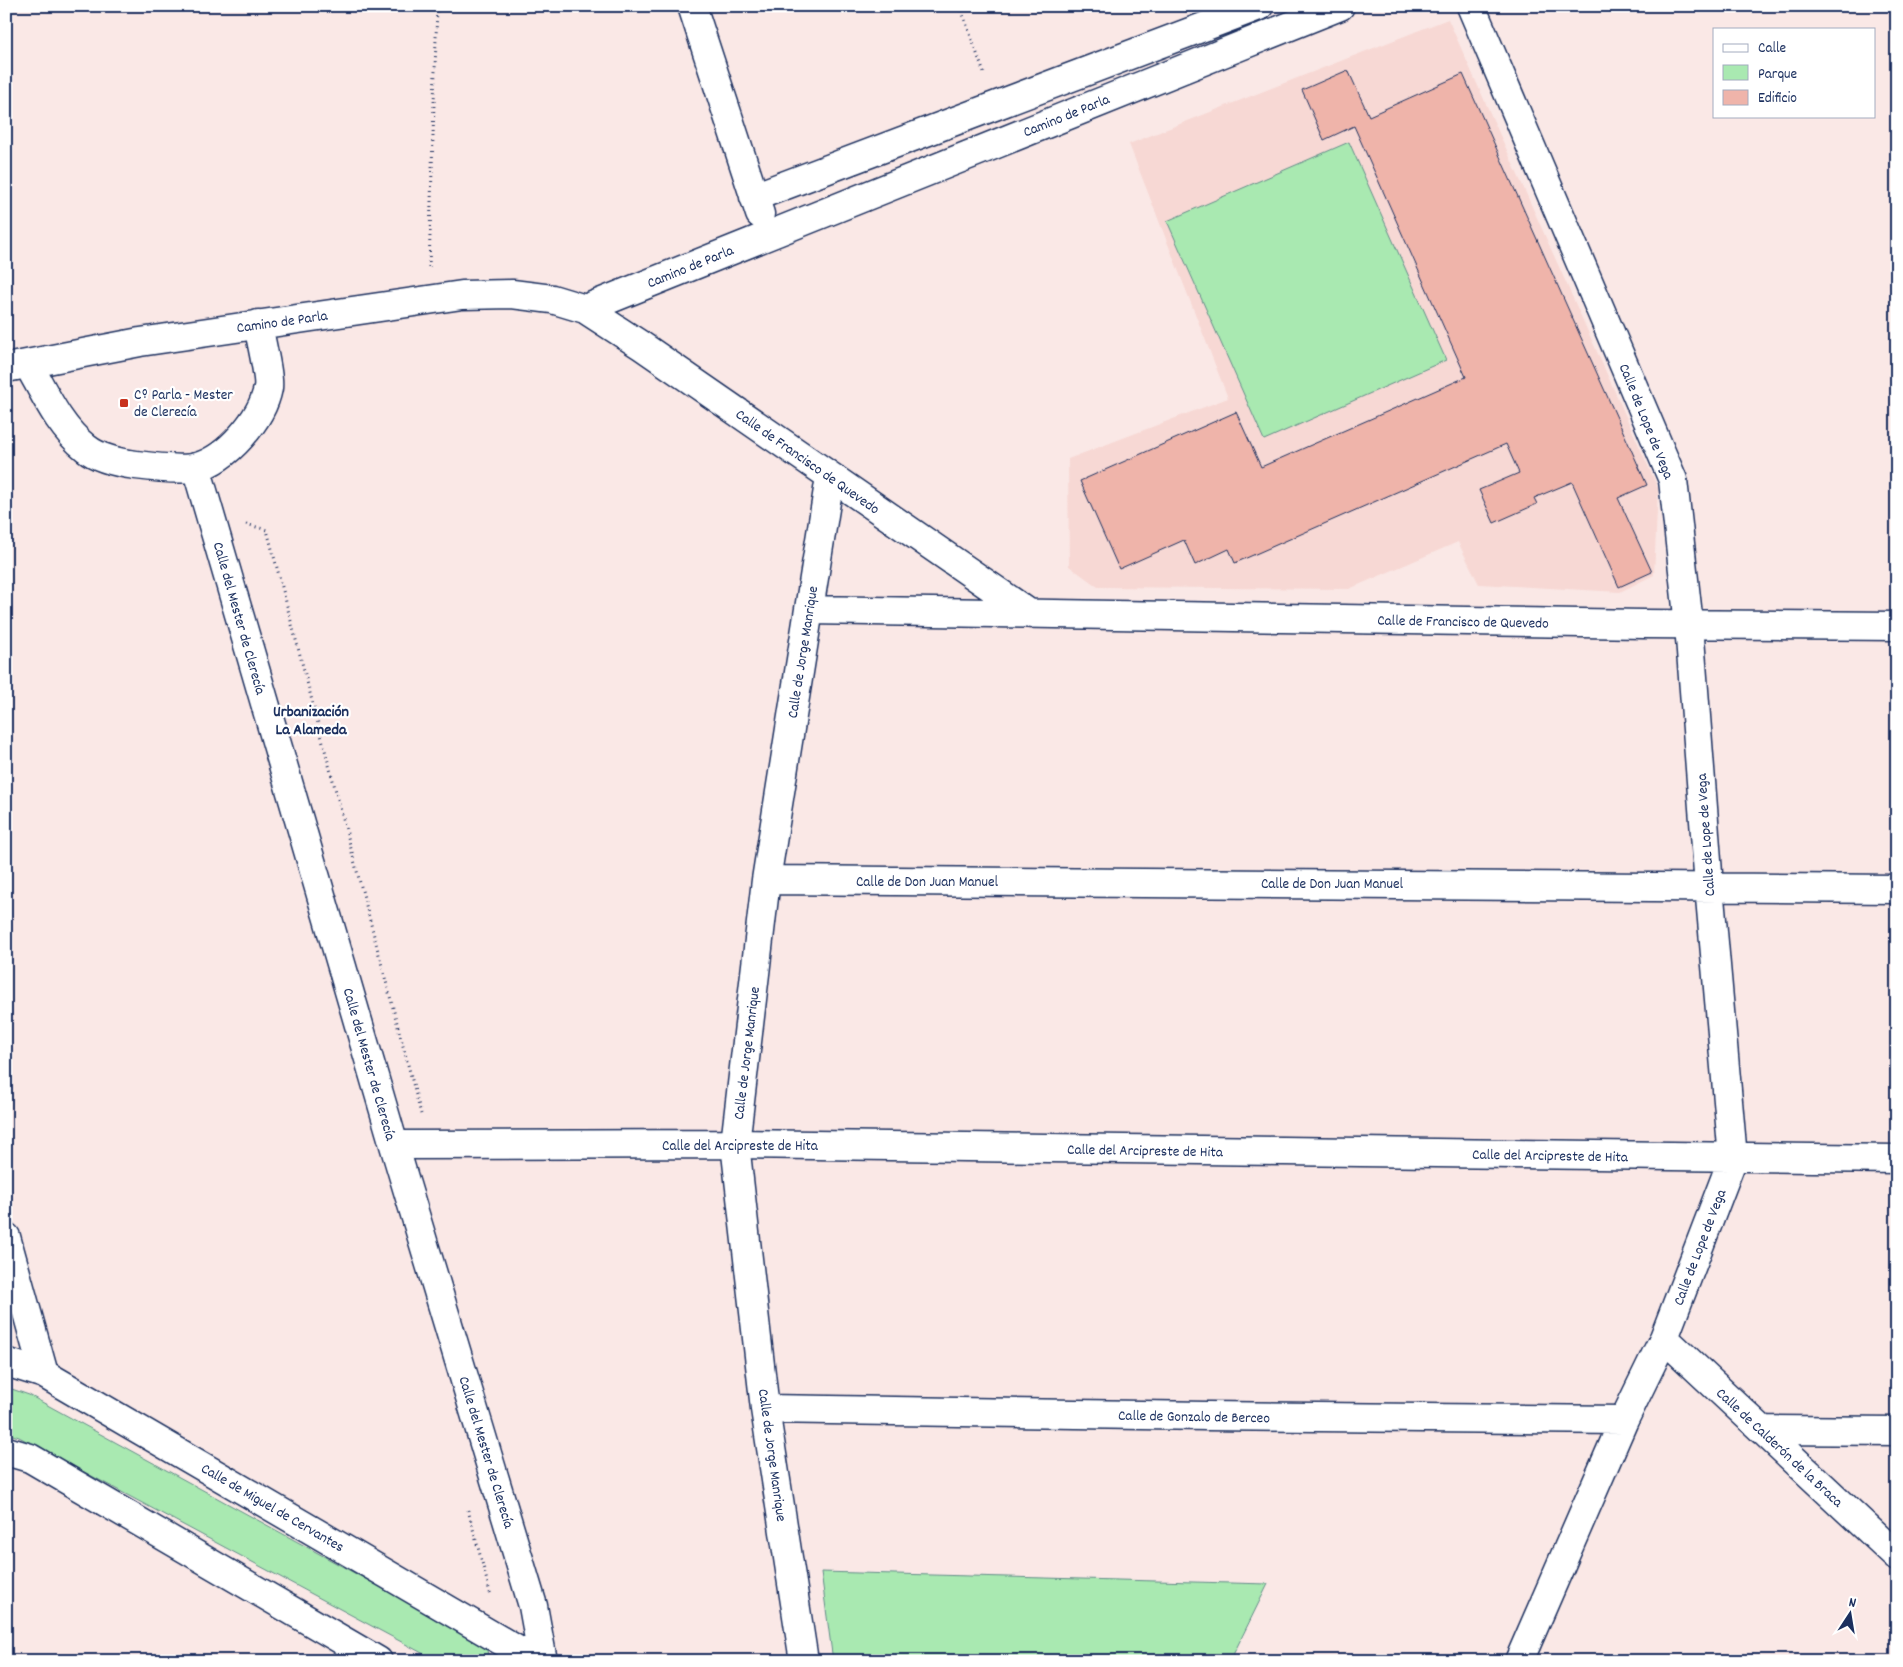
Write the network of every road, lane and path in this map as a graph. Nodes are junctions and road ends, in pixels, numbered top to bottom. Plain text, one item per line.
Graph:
1 (437, 6) edge
2 (692, 6) edge
3 (960, 6) edge
4 (1259, 6) edge
5 (1340, 6) edge
6 (1471, 6) edge
7 (996, 106) junction
8 (754, 197) junction
9 (770, 234) junction
10 (428, 300) junction
11 (585, 309) junction
12 (258, 324) junction
13 (17, 366) edge
14 (196, 468) junction
15 (830, 476) junction
16 (809, 610) junction
17 (1030, 614) junction
18 (1689, 625) junction
19 (1897, 626) edge
20 (766, 880) junction
21 (1709, 886) junction
22 (1897, 889) edge
23 (735, 1144) junction
24 (394, 1145) junction
25 (1733, 1158) junction
26 (1897, 1159) edge
27 (6, 1237) edge
28 (1664, 1338) junction
29 (6, 1362) edge
30 (44, 1374) junction
31 (765, 1409) junction
32 (1624, 1420) junction
33 (1762, 1430) junction
34 (1897, 1432) edge
35 (6, 1450) edge
36 (1897, 1556) edge
37 (378, 1661) edge
38 (536, 1661) edge
39 (542, 1661) edge
40 (804, 1661) edge
41 (1519, 1661) edge

1 - 10 path
2 - 8 street
3 - 7 path
4 - 7 street
5 - 9 street, Camino de Parla
6 - 18 street, Calle de Lope de Vega
7 - 8 street
8 - 9 street
9 - 11 street, Camino de Parla
10 - 11 street, Camino de Parla
10 - 12 street, Camino de Parla
11 - 15 street, Calle de Francisco de Quevedo
12 - 13 street, Camino de Parla
12 - 14 street
13 - 14 street
14 - 24 street, Calle del Mester de Clerecía
15 - 16 street, Calle de Jorge Manrique
15 - 17 street, Calle de Francisco de Quevedo
16 - 17 street, Calle de Francisco de Quevedo
16 - 20 street, Calle de Jorge Manrique
17 - 18 street, Calle de Francisco de Quevedo
18 - 19 street, Calle de Francisco de Quevedo
18 - 21 street, Calle de Lope de Vega
20 - 21 street, Calle de Don Juan Manuel
20 - 23 street, Calle de Jorge Manrique
21 - 22 street, Calle de Don Juan Manuel
21 - 25 street, Calle de Lope de Vega
23 - 24 street, Calle del Arcipreste de Hita
23 - 25 street, Calle del Arcipreste de Hita
23 - 31 street, Calle de Jorge Manrique
24 - 39 street, Calle del Mester de Clerecía
25 - 26 street, Calle del Arcipreste de Hita
25 - 28 street, Calle de Lope de Vega
27 - 30 street
28 - 32 street, Calle de Lope de Vega
28 - 33 street, Calle de Calderón de la Braca
29 - 30 street, Calle de Miguel de Cervantes
30 - 38 street, Calle de Miguel de Cervantes
31 - 32 street, Calle de Gonzalo de Berceo
31 - 40 street, Calle de Jorge Manrique
32 - 41 street, Calle de Lope de Vega
33 - 34 street
33 - 36 street, Calle de Calderón de la Braca
35 - 37 street

